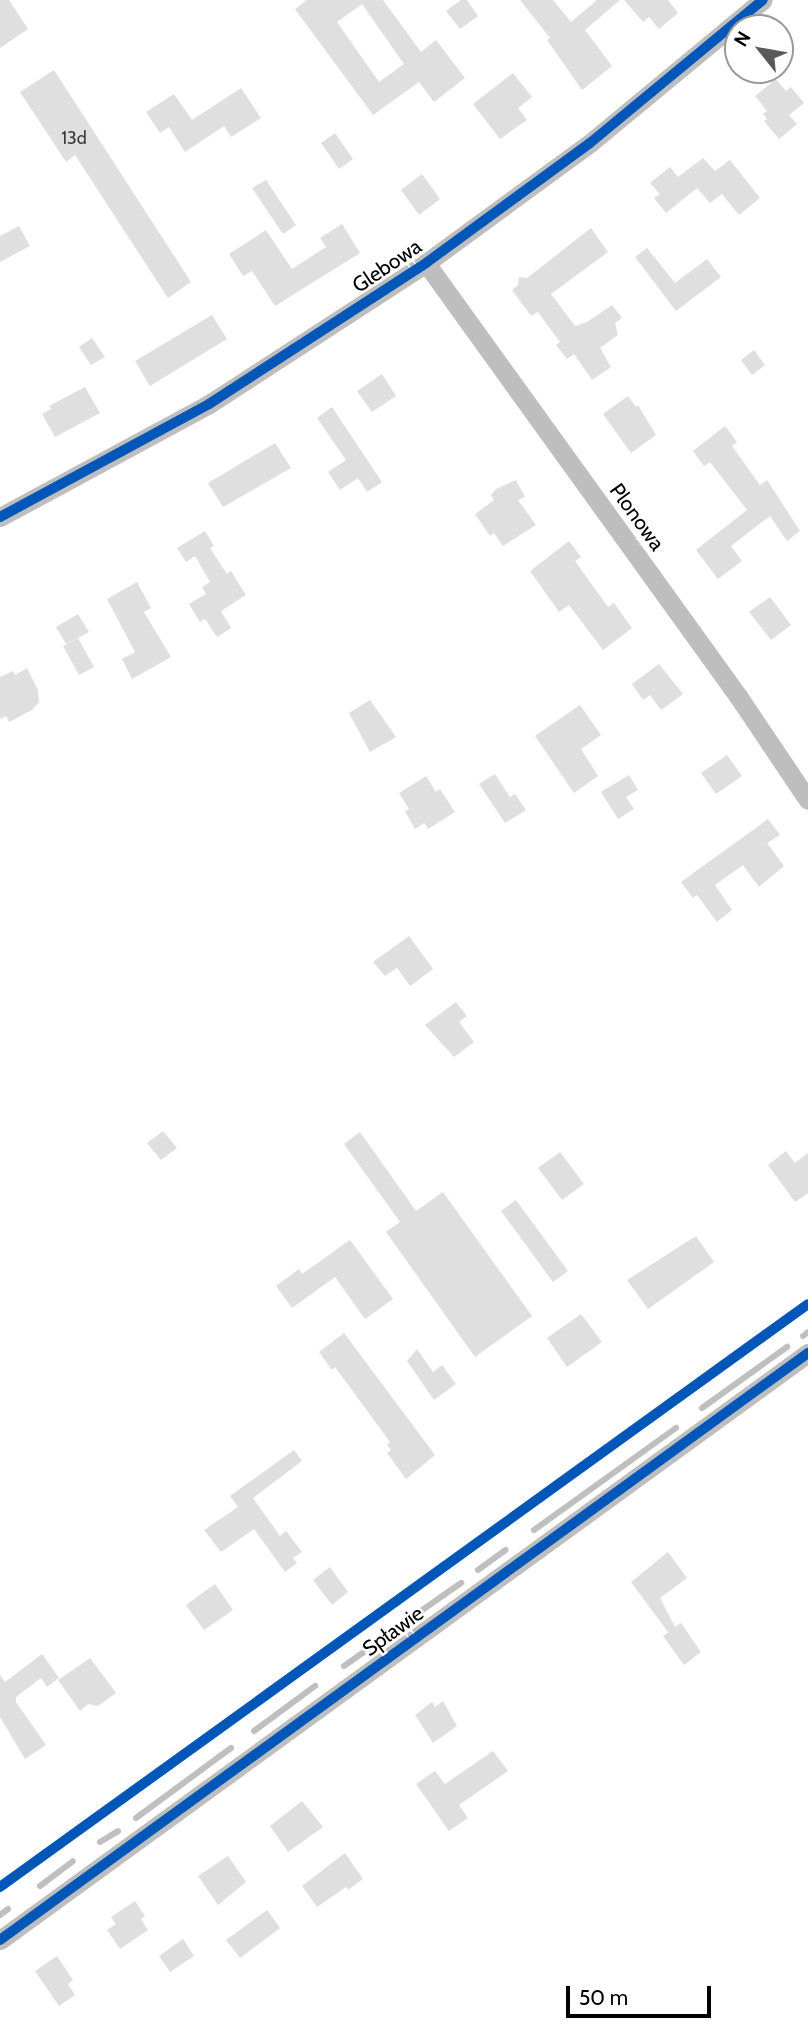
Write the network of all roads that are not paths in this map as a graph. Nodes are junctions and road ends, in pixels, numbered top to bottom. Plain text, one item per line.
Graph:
1 (763, 0) edge
2 (426, 263) junction
3 (0, 517) edge
4 (808, 800) edge
5 (808, 1353) edge
6 (0, 1940) edge

1 - 2 street, Glebowa
2 - 3 street, Glebowa
2 - 4 street, Plonowa
5 - 6 street, Spławie

